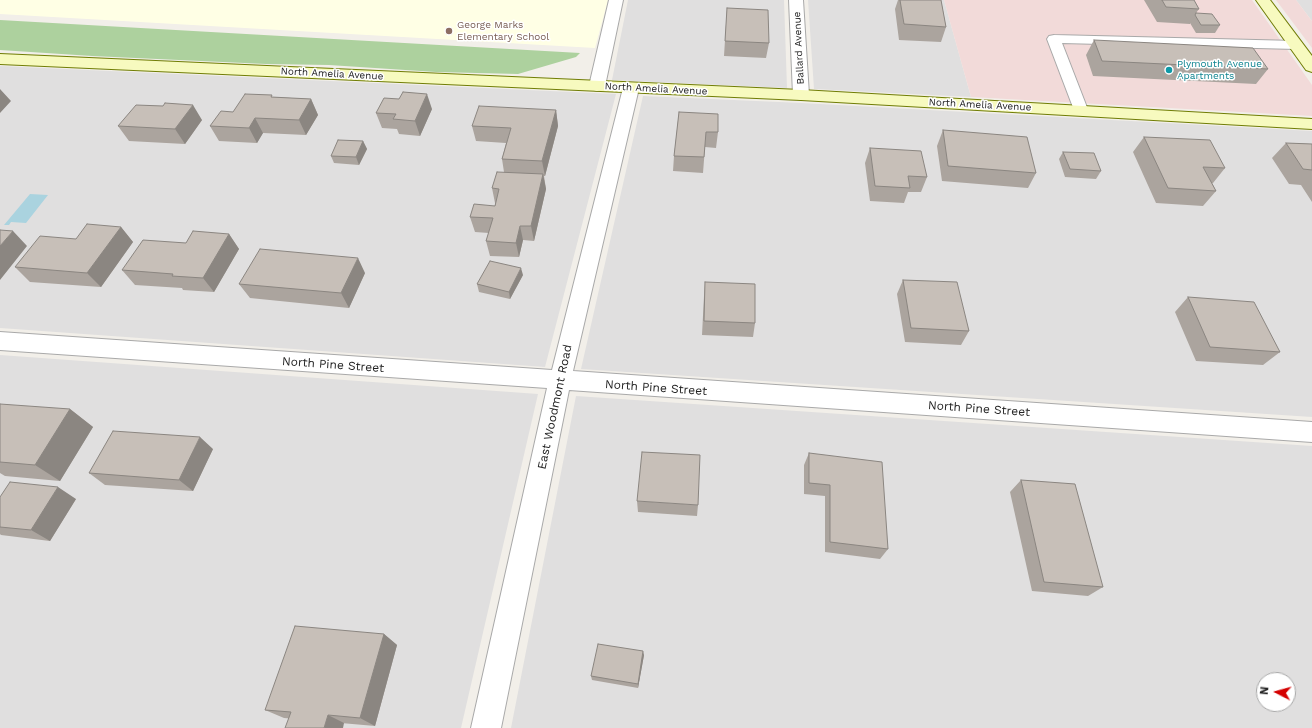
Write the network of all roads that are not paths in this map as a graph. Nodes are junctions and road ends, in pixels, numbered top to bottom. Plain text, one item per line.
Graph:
1 (616, 0) edge
2 (796, 0) edge
3 (1263, 0) edge
4 (1296, 44) junction
5 (0, 59) edge
6 (1312, 67) edge
7 (597, 86) junction
8 (631, 88) junction
9 (801, 95) junction
10 (1081, 110) junction
11 (1312, 124) edge
12 (0, 342) edge
13 (560, 381) junction
14 (1312, 432) edge
15 (486, 728) edge

1 - 7 street
2 - 9 street, Ballard Avenue
3 - 4 main road
4 - 6 main road
4 - 10 lane
5 - 7 main road, North Amelia Avenue
7 - 8 main road, North Amelia Avenue
8 - 9 main road, North Amelia Avenue
8 - 13 street, East Woodmont Road
9 - 10 main road, North Amelia Avenue
10 - 11 main road, North Amelia Avenue
12 - 13 street, North Pine Street
13 - 14 street, North Pine Street
13 - 15 street, East Woodmont Road

